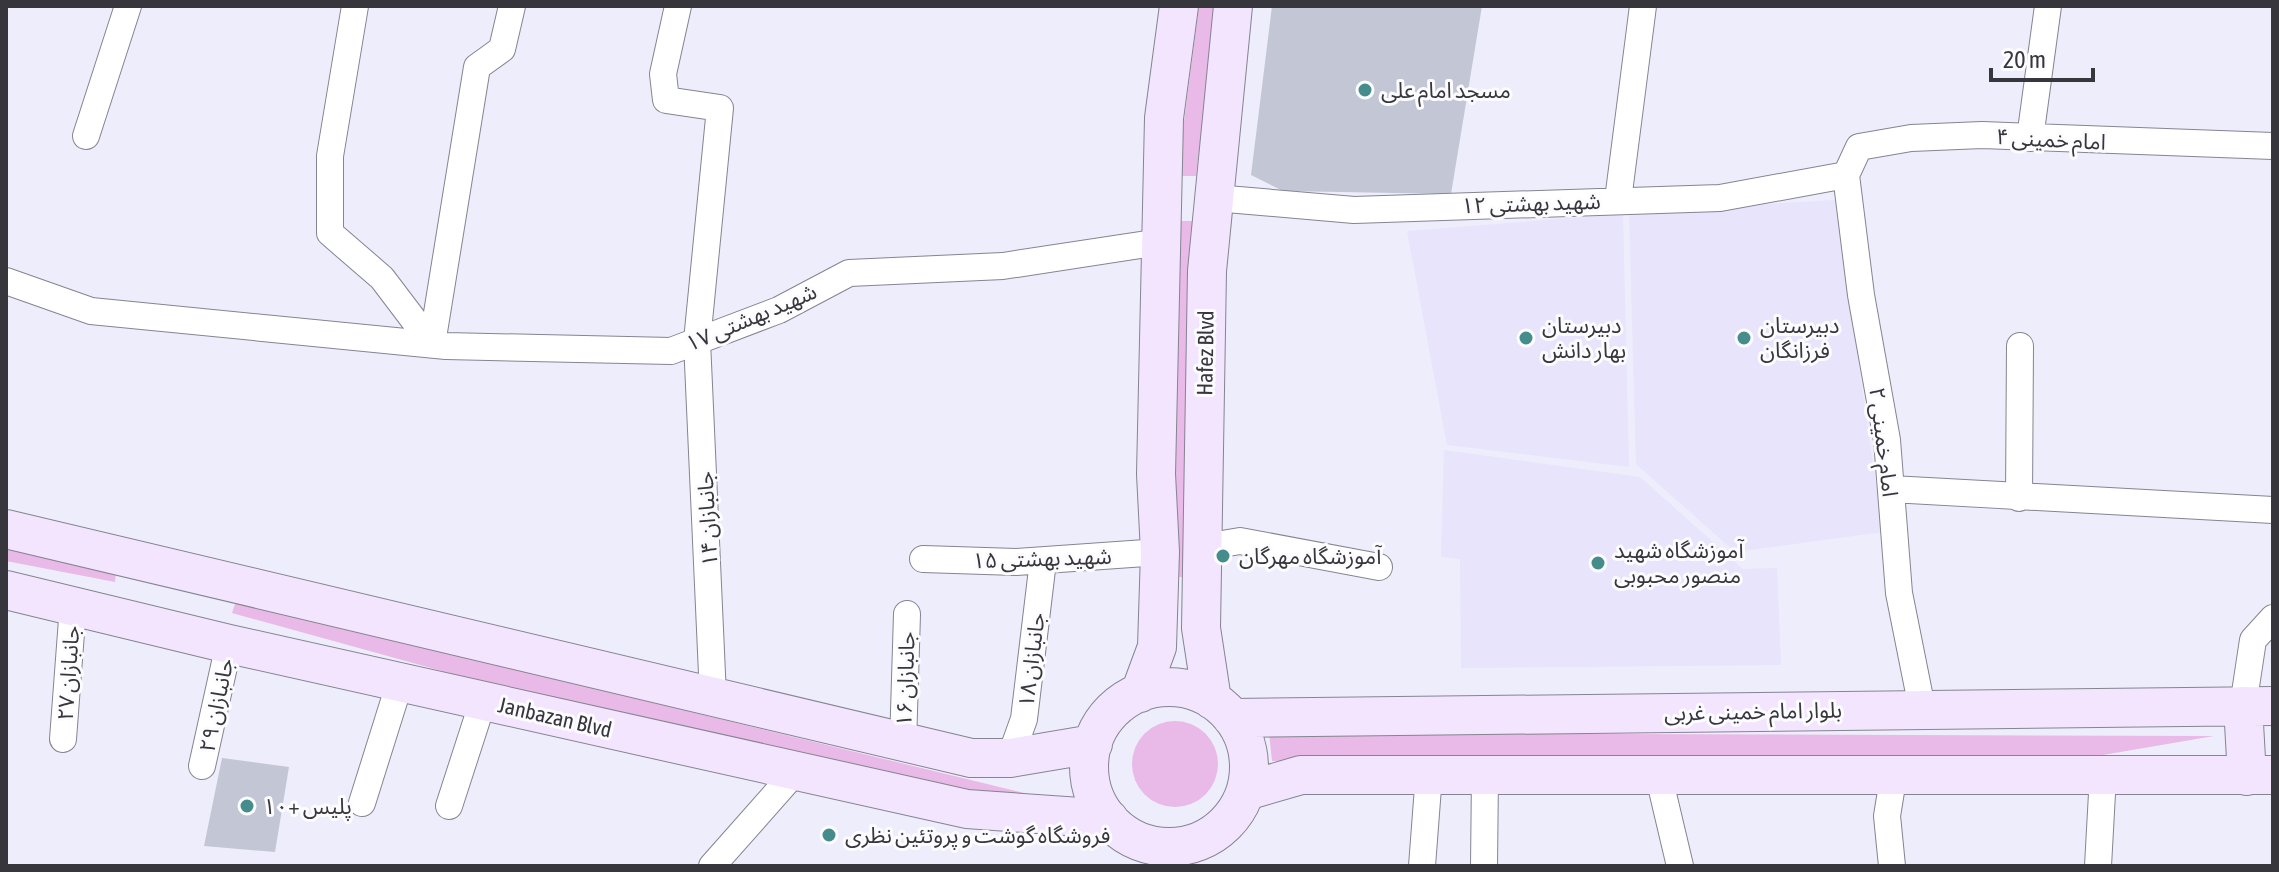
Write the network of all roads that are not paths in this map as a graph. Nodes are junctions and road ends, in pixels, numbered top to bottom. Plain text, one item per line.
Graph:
1 (128, 6) edge
2 (355, 6) edge
3 (512, 6) edge
4 (678, 6) edge
5 (1179, 6) edge
6 (1233, 6) edge
7 (1643, 6) edge
8 (2048, 6) edge
9 (86, 136) dead end
10 (2030, 138) junction
11 (2273, 146) edge
12 (1846, 175) junction
13 (1215, 198) junction
14 (1618, 200) junction
15 (1160, 242) junction
16 (6, 281) edge
17 (697, 341) junction
18 (432, 344) junction
19 (2020, 346) dead end
20 (1891, 489) junction
21 (2019, 498) junction
22 (2273, 510) edge
23 (6, 529) edge
24 (1204, 547) junction
25 (1160, 552) junction
26 (923, 559) dead end
27 (1043, 561) junction
28 (1379, 567) dead end
29 (180, 570) junction
30 (6, 590) edge
31 (73, 606) junction
32 (907, 614) dead end
33 (2273, 618) edge
34 (164, 629) junction
35 (229, 644) junction
36 (400, 682) junction
37 (1140, 693) junction
38 (713, 696) junction
39 (483, 701) junction
40 (2258, 706) edge
41 (1922, 708) junction
42 (1222, 709) junction
43 (63, 739) dead end
44 (903, 744) junction
45 (1093, 744) junction
46 (1010, 758) junction
47 (202, 766) dead end
48 (797, 770) junction
49 (1658, 773) junction
50 (1894, 773) junction
51 (1429, 774) junction
52 (1485, 774) junction
53 (2103, 775) junction
54 (2260, 776) edge
55 (1246, 791) junction
56 (362, 803) dead end
57 (449, 806) dead end
58 (1127, 841) edge
59 (1215, 848) edge
60 (712, 866) edge
61 (1422, 866) edge
62 (1484, 866) edge
63 (1680, 866) edge
64 (1892, 866) edge
65 (2098, 866) edge

1 - 9 street
2 - 18 street
3 - 18 street
4 - 17 street, جانبازان ۱۴
5 - 15 main road
6 - 13 main road, Hafez Blvd
7 - 14 street
8 - 10 street
10 - 11 street, امام خمینی ۴
10 - 12 street, امام خمینی ۴
12 - 14 street, شهید بهشتی ۱۲
12 - 20 street, امام خمینی ۲
13 - 14 street, شهید بهشتی ۱۲
13 - 24 main road, Hafez Blvd
15 - 17 street, شهید بهشتی ۱۷
15 - 25 main road
16 - 18 street, شهید بهشتی ۱۷
17 - 18 street, شهید بهشتی ۱۷
17 - 38 street, جانبازان ۱۴
19 - 21 street
20 - 21 street
20 - 41 street, امام خمینی ۲
21 - 22 street
23 - 29 main road
24 - 28 street
24 - 42 main road, Hafez Blvd
25 - 27 street, شهید بهشتی ۱۵
25 - 37 main road
26 - 27 street, شهید بهشتی ۱۵
27 - 46 street, جانبازان ۱۸
29 - 34 main road
29 - 38 main road
30 - 31 main road, Janbazan Blvd
31 - 34 main road, Janbazan Blvd
31 - 43 street, جانبازان ۲۷
32 - 44 street, جانبازان ۱۶
33 - 40 street
34 - 35 main road, Janbazan Blvd
35 - 36 main road, Janbazan Blvd
35 - 47 street, جانبازان ۲۹
36 - 39 main road, Janbazan Blvd
36 - 56 street
37 - 42 main road
37 - 45 main road
38 - 44 main road
39 - 48 main road, Janbazan Blvd
39 - 57 street
40 - 41 main road, بلوار امام خمینی غربی
40 - 54 main road
41 - 42 main road, بلوار امام خمینی غربی
42 - 55 main road
44 - 46 main road
45 - 46 main road
45 - 58 main road
48 - 58 main road, Janbazan Blvd
48 - 60 street
49 - 50 main road
49 - 52 main road
49 - 63 street
50 - 53 main road
50 - 64 street
51 - 52 main road
51 - 55 main road
51 - 61 street
52 - 62 street
53 - 54 main road
53 - 65 street
55 - 59 main road
58 - 59 main road

